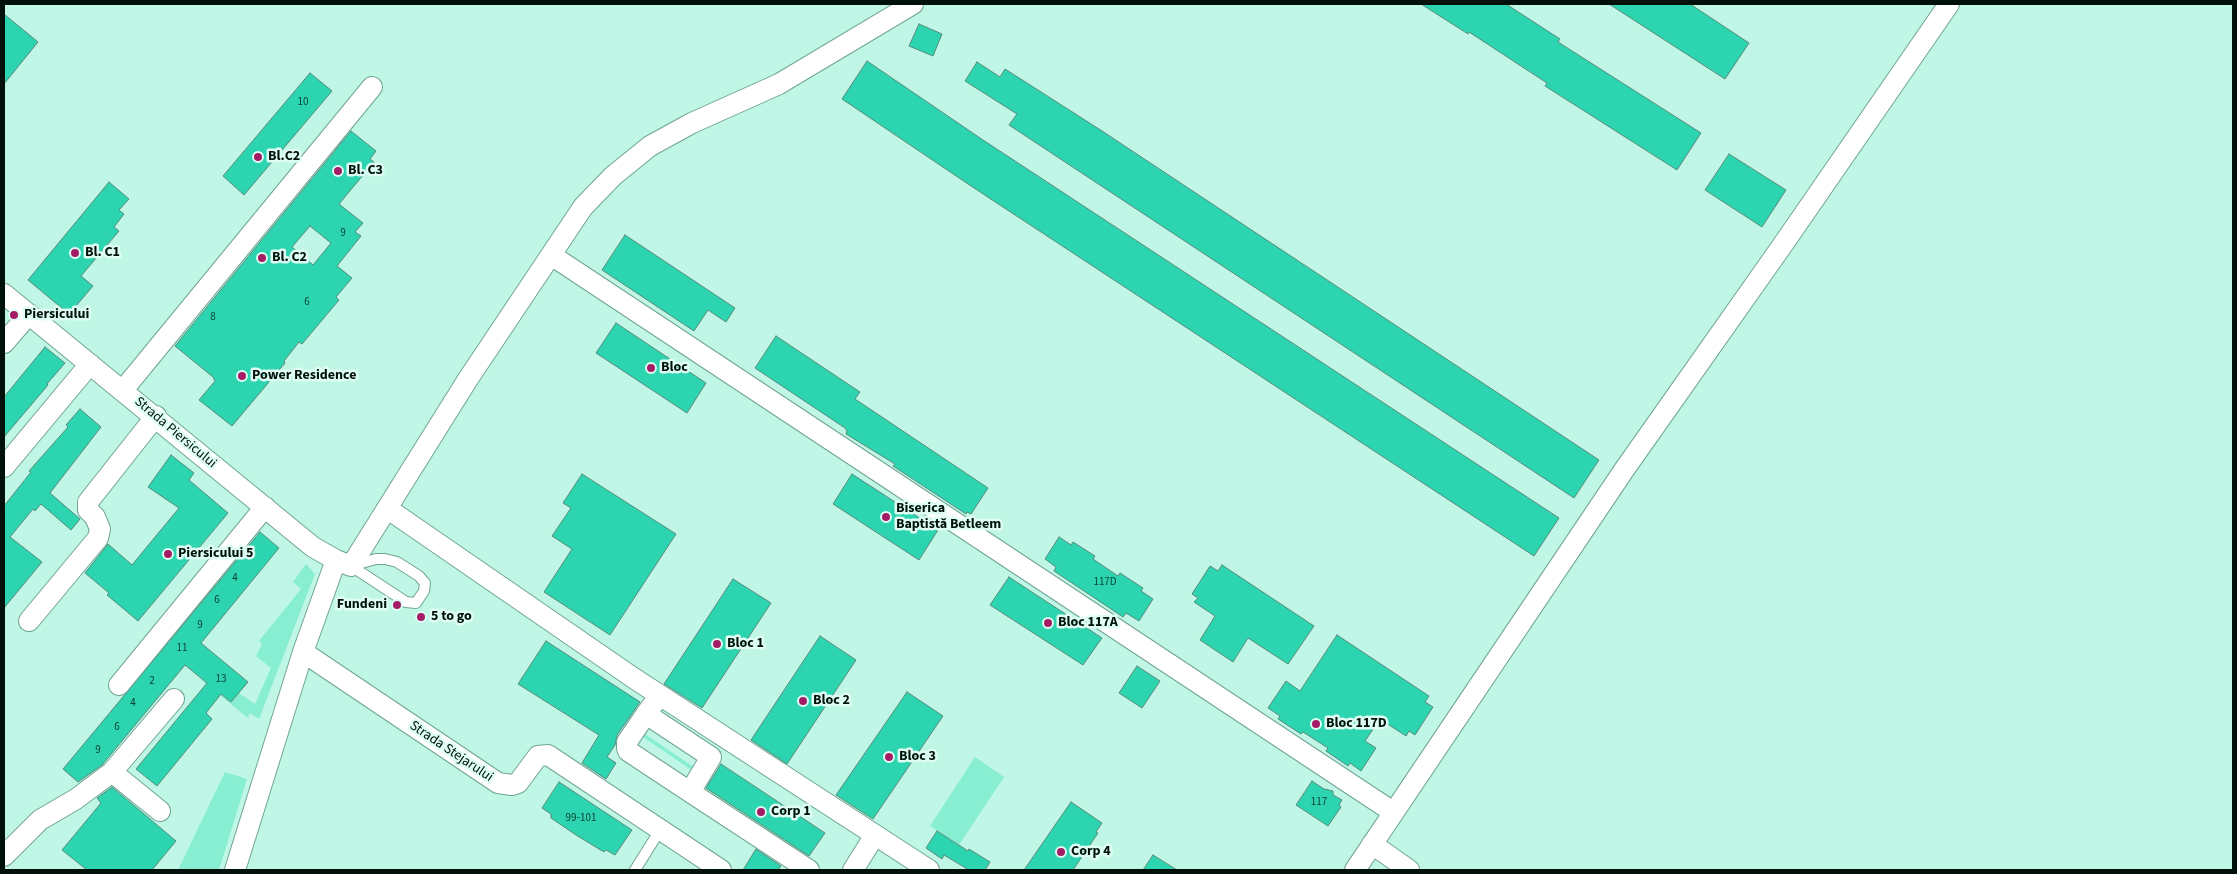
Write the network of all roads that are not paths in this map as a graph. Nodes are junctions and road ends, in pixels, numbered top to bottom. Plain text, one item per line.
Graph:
1 (913, 4) edge
2 (1949, 4) edge
3 (372, 87) dead end
4 (551, 255) junction
5 (4, 294) edge
6 (29, 314) junction
7 (4, 343) edge
8 (87, 366) junction
9 (123, 390) junction
10 (156, 416) junction
11 (4, 467) edge
12 (265, 508) junction
13 (388, 509) junction
14 (343, 563) junction
15 (29, 621) dead end
16 (303, 652) junction
17 (119, 685) dead end
18 (660, 695) junction
19 (174, 699) dead end
20 (646, 714) junction
21 (112, 772) junction
22 (690, 792) junction
23 (160, 811) dead end
24 (1393, 812) junction
25 (660, 830) junction
26 (876, 835) junction
27 (1372, 844) junction
28 (4, 856) edge
29 (235, 870) edge
30 (635, 870) edge
31 (721, 870) edge
32 (809, 870) edge
33 (853, 870) edge
34 (929, 870) edge
35 (1355, 870) edge
36 (1409, 870) edge

1 - 4 street
2 - 24 street
3 - 9 street
4 - 13 street
4 - 24 street
5 - 6 street, Strada Piersicului
6 - 7 street
6 - 8 street, Strada Piersicului
8 - 9 street, Strada Piersicului
8 - 11 street
9 - 10 street, Strada Piersicului
10 - 12 street, Strada Piersicului
10 - 15 street
12 - 14 street, Strada Piersicului
12 - 17 street
13 - 14 street
13 - 18 street
14 - 14 lane
14 - 16 street
16 - 25 street, Strada Stejarului
16 - 29 street
18 - 20 street
18 - 26 street
19 - 21 street
20 - 22 street
20 - 22 street
21 - 23 street
21 - 28 street
22 - 32 street
24 - 27 street
25 - 30 lane
25 - 31 street, Strada Stejarului
26 - 33 street
26 - 34 street
27 - 35 street
27 - 36 street

